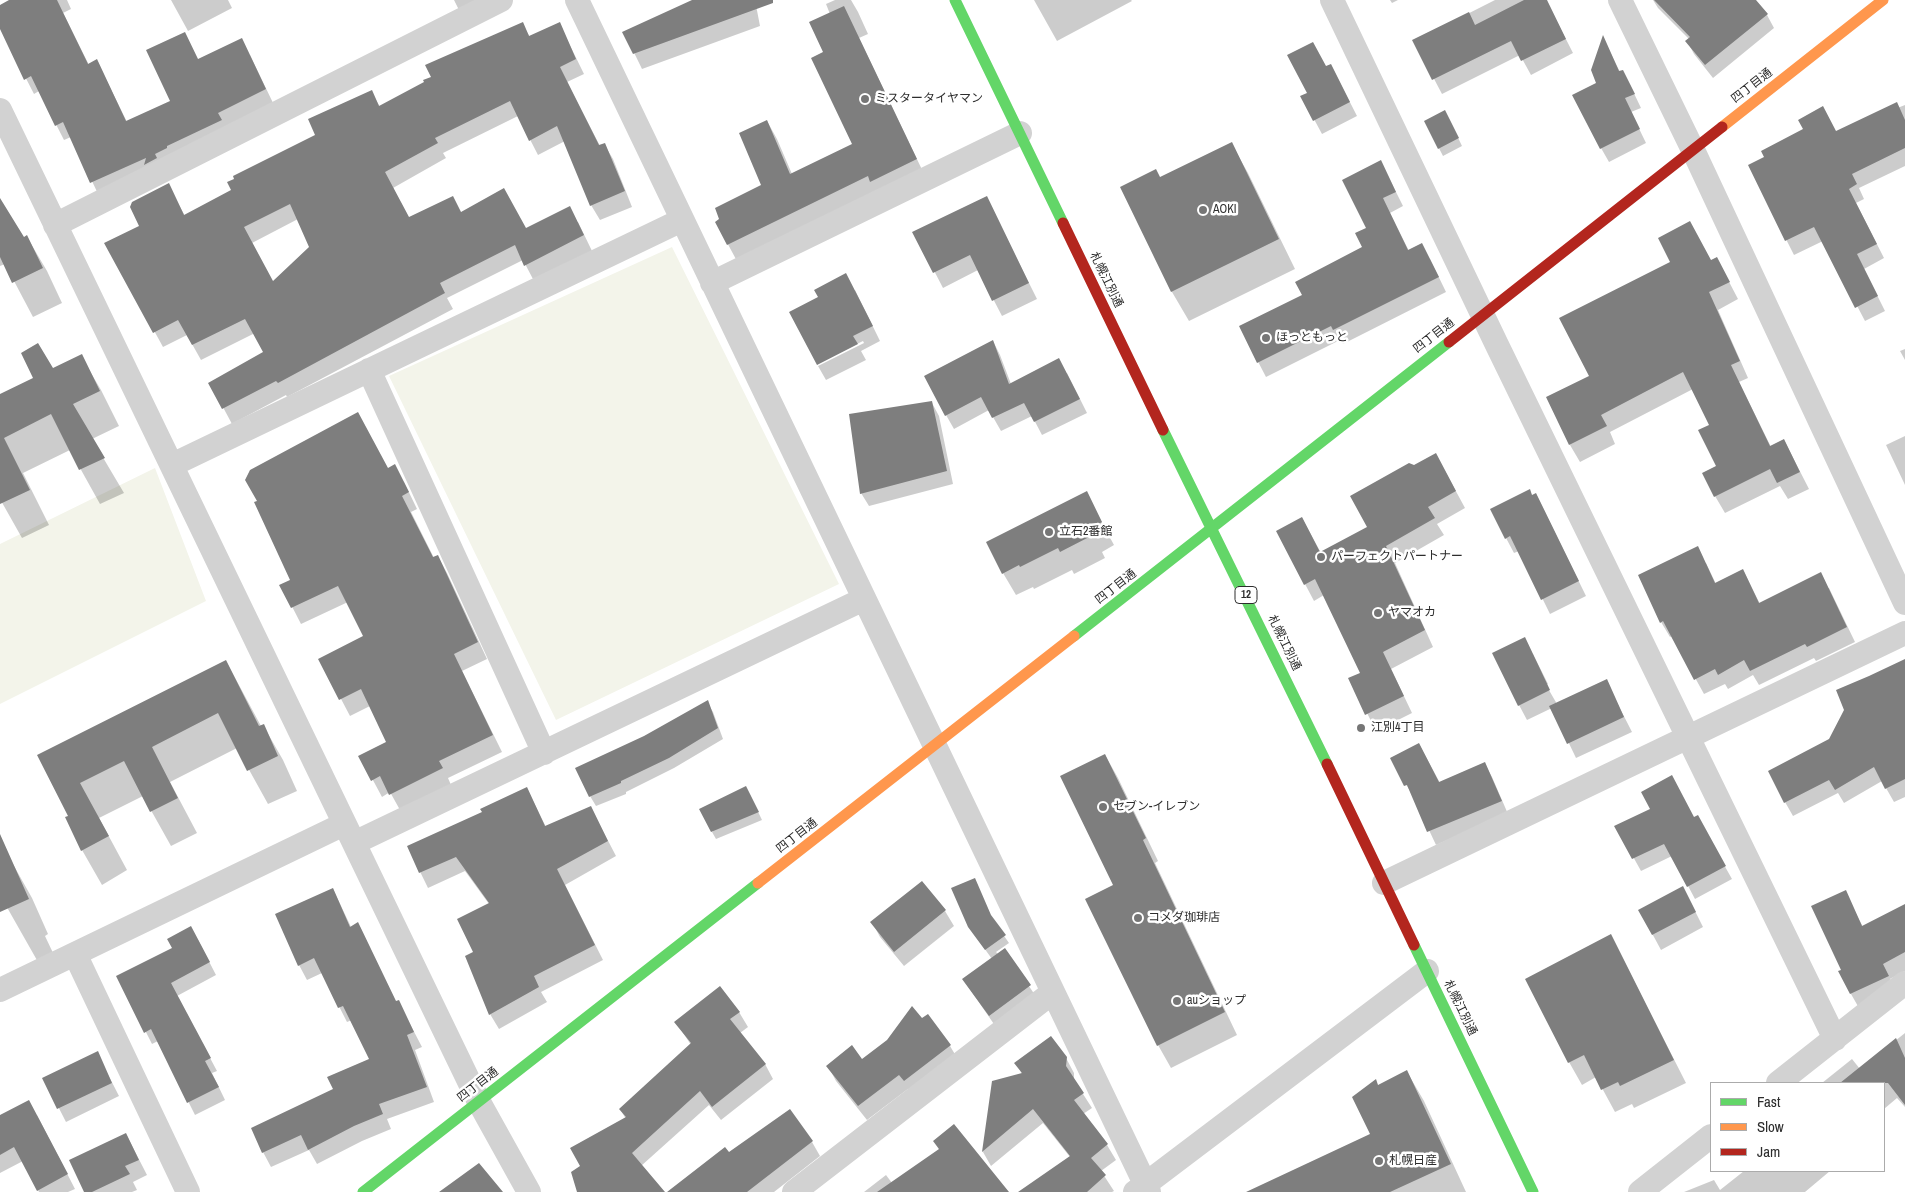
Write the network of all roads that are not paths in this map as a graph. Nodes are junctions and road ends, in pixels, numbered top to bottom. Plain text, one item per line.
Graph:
1 (501, 0) edge
2 (577, 0) edge
3 (955, 0) edge
4 (1332, 0) edge
5 (1620, 0) edge
6 (1883, 0) edge
7 (0, 110) edge
8 (1020, 133) junction
9 (1693, 150) junction
10 (682, 220) junction
11 (55, 225) junction
12 (712, 283) junction
13 (1482, 316) junction
14 (369, 370) junction
15 (172, 465) junction
16 (1212, 529) junction
17 (864, 599) junction
18 (1905, 603) edge
19 (1905, 632) edge
20 (1688, 738) junction
21 (934, 746) junction
22 (544, 753) junction
23 (349, 834) junction
24 (1384, 883) junction
25 (75, 954) junction
26 (1427, 971) junction
27 (1905, 983) edge
28 (0, 990) edge
29 (1053, 992) junction
30 (1835, 1039) junction
31 (1779, 1082) edge
32 (479, 1102) junction
33 (1710, 1137) edge
34 (1143, 1189) edge
35 (188, 1192) edge
36 (363, 1192) edge
37 (529, 1192) edge
38 (794, 1192) edge
39 (1533, 1192) edge
40 (1640, 1192) edge

1 - 11 street
2 - 10 street
3 - 8 main road, 札幌江別通 / 12
4 - 13 street
5 - 9 street
6 - 9 main road, 四丁目通
7 - 11 street
8 - 12 street
8 - 16 main road, 札幌江別通 / 12
9 - 13 main road, 四丁目通
9 - 18 street
10 - 12 street
10 - 14 street
11 - 15 street
12 - 17 street
13 - 16 main road, 四丁目通
13 - 20 street
14 - 15 street
14 - 22 street
15 - 23 street
16 - 21 main road, 四丁目通
16 - 24 main road, 札幌江別通 / 12
17 - 21 street
17 - 22 street
19 - 20 street
20 - 24 street
20 - 30 street
21 - 29 street
21 - 32 main road, 四丁目通
22 - 23 street
23 - 25 street
23 - 32 street
24 - 26 main road, 札幌江別通 / 12
25 - 28 street
25 - 35 street
26 - 34 street
26 - 39 main road, 札幌江別通 / 12
27 - 30 street
29 - 34 street
29 - 38 street
30 - 31 street
32 - 36 main road, 四丁目通
32 - 37 street
33 - 40 street

